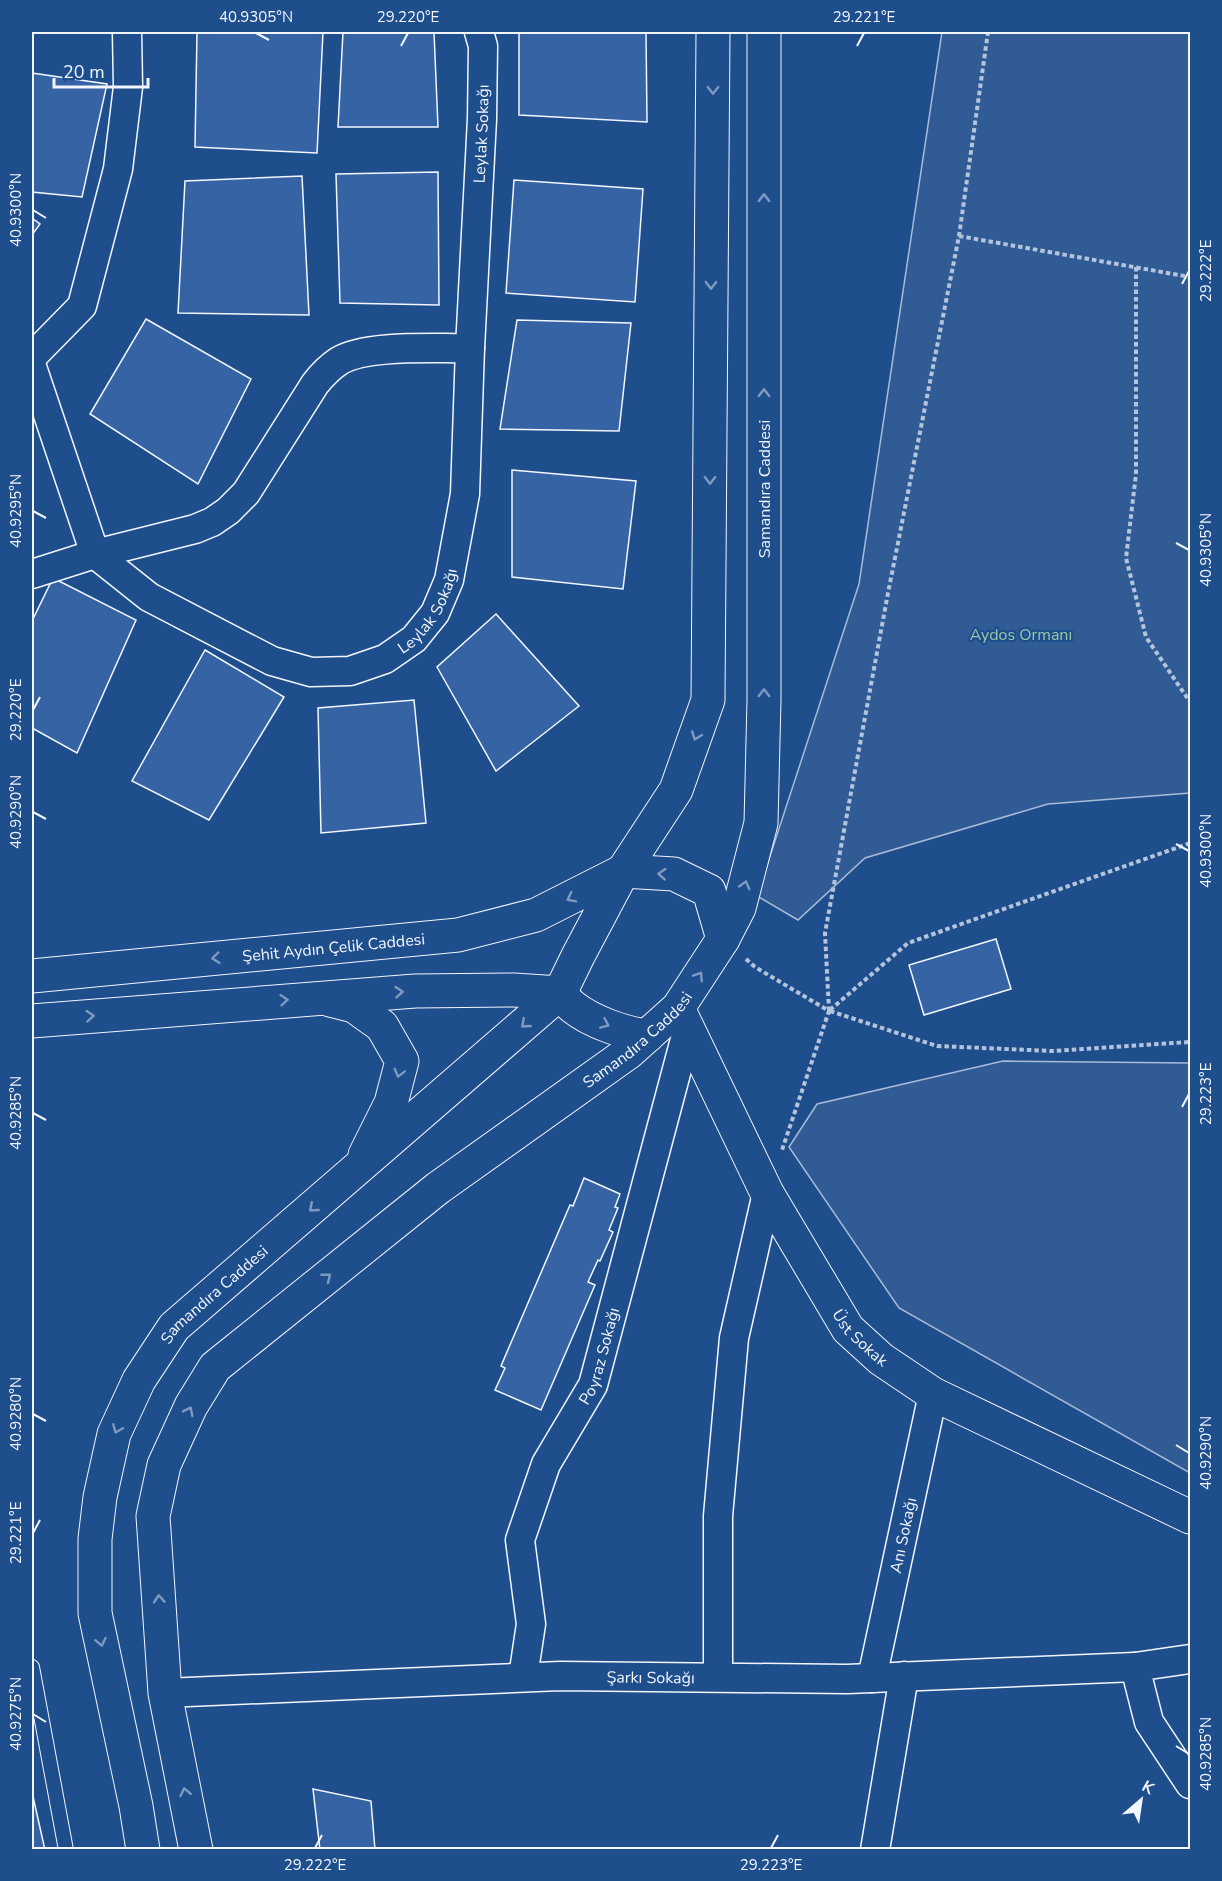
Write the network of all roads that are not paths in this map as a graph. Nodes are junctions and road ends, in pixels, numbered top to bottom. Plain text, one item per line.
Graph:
1 (127, 32) edge
2 (479, 32) edge
3 (713, 32) edge
4 (764, 32) edge
5 (470, 348) junction
6 (32, 357) edge
7 (32, 368) edge
8 (95, 554) junction
9 (32, 574) edge
10 (623, 871) junction
11 (723, 939) junction
12 (32, 976) edge
13 (560, 993) junction
14 (320, 998) junction
15 (683, 1018) junction
16 (32, 1021) edge
17 (648, 1036) junction
18 (357, 1170) junction
19 (767, 1193) junction
20 (933, 1394) junction
21 (1191, 1517) edge
22 (1191, 1659) edge
23 (32, 1667) edge
24 (1136, 1667) junction
25 (904, 1676) junction
26 (524, 1677) junction
27 (718, 1677) junction
28 (872, 1678) junction
29 (165, 1693) junction
30 (1191, 1784) edge
31 (66, 1850) edge
32 (143, 1850) edge
33 (196, 1850) edge
34 (874, 1850) edge

1 - 6 street
2 - 5 street, Leylak Sokağı
3 -> 10 main road, Samandıra Caddesi
11 -> 4 main road, Samandıra Caddesi
5 - 8 street
5 - 8 street, Leylak Sokağı
7 - 8 street
8 - 9 street
11 -> 10 main road
10 -> 12 main road, Şehit Aydın Çelik Caddesi
10 - 13 main road, Samandıra Caddesi
15 -> 11 main road, Samandıra Caddesi
14 -> 13 main road
13 -> 17 main road
13 -> 18 main road, Samandıra Caddesi
16 -> 14 main road
14 -> 18 main road
15 - 17 main road, Samandıra Caddesi
15 - 19 main road, Üst Sokak
15 - 26 street, Poyraz Sokağı
29 -> 17 main road, Samandıra Caddesi
18 -> 32 main road, Samandıra Caddesi
19 - 20 main road, Üst Sokak
19 - 27 street
20 - 21 main road, Üst Sokak
20 - 28 street, Anı Sokağı
22 - 24 street, Şarkı Sokağı
23 - 31 lane
24 - 25 street, Şarkı Sokağı
24 - 30 street
25 - 28 street, Şarkı Sokağı
25 - 34 street
26 - 27 street, Şarkı Sokağı
26 - 29 street, Şarkı Sokağı
27 - 28 street, Şarkı Sokağı
33 -> 29 main road, Samandıra Caddesi

